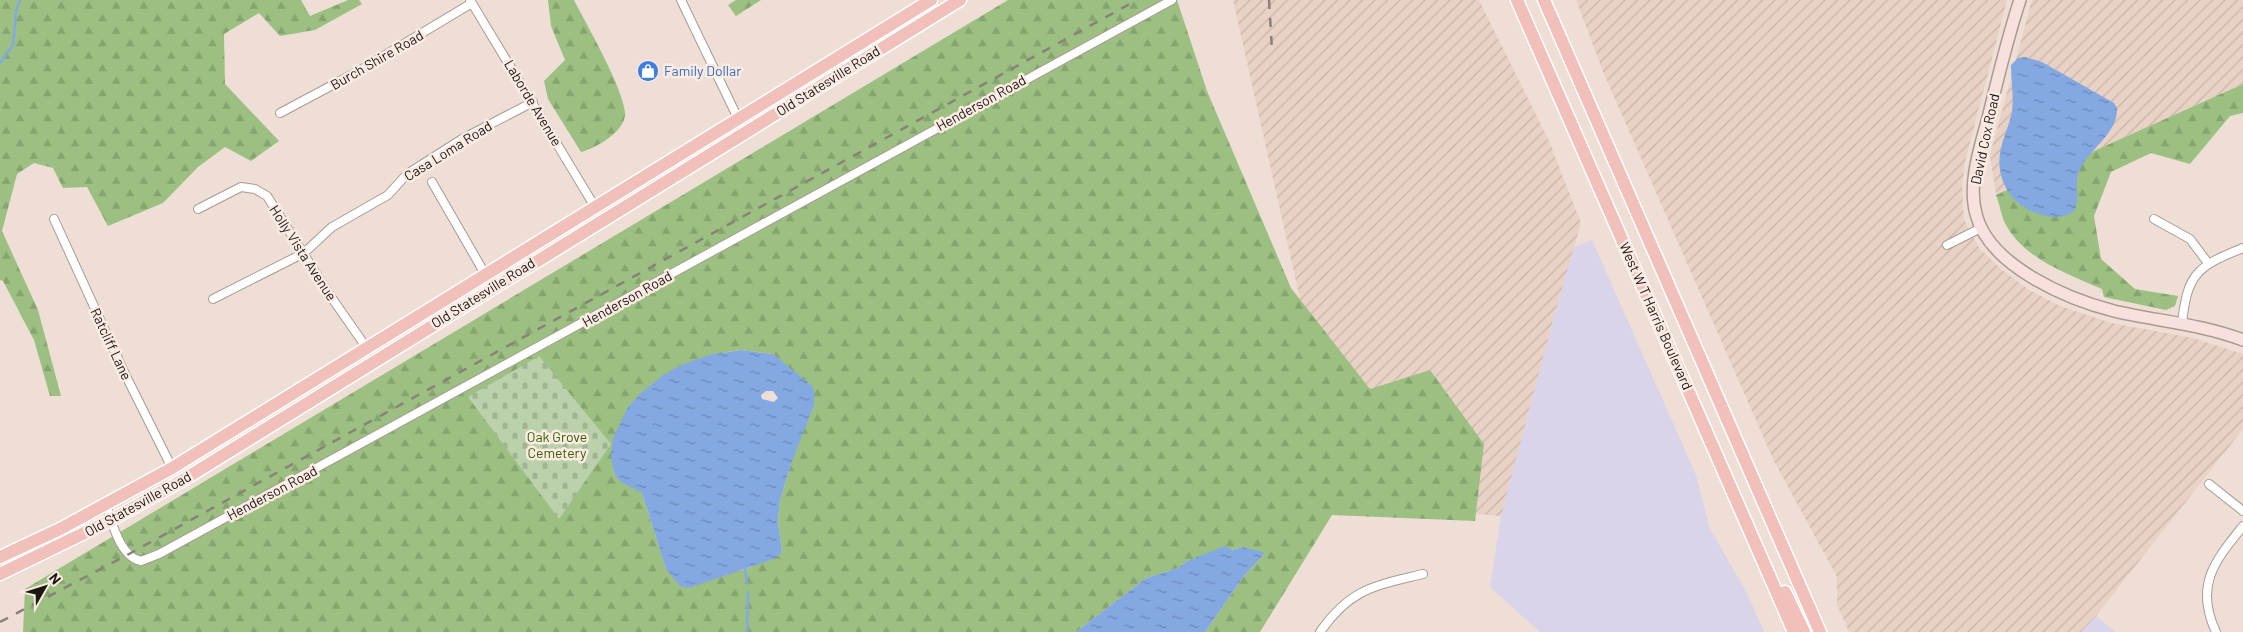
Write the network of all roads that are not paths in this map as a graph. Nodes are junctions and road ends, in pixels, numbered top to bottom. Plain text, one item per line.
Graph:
1 (681, 0) edge
2 (931, 0) edge
3 (960, 0) edge
4 (1172, 0) edge
5 (1517, 0) edge
6 (1544, 0) edge
7 (2020, 0) edge
8 (470, 2) edge
9 (533, 102) junction
10 (280, 113) dead end
11 (739, 120) junction
12 (745, 132) junction
13 (432, 182) dead end
14 (596, 207) junction
15 (198, 209) dead end
16 (54, 219) dead end
17 (2154, 219) dead end
18 (1981, 228) junction
19 (1947, 245) dead end
20 (2243, 248) edge
21 (304, 253) junction
22 (2208, 262) junction
23 (486, 274) junction
24 (213, 299) dead end
25 (2182, 324) junction
26 (2243, 340) edge
27 (366, 347) junction
28 (172, 468) junction
29 (2209, 484) dead end
30 (106, 505) junction
31 (2243, 511) edge
32 (111, 520) junction
33 (2243, 526) edge
34 (1757, 548) junction
35 (0, 557) edge
36 (0, 574) edge
37 (1423, 574) dead end
38 (1323, 631) edge
39 (1794, 632) edge
40 (1804, 632) edge
41 (1820, 632) edge
42 (2216, 632) edge

1 - 11 street
2 - 11 main road, Old Statesville Road
3 - 12 main road, Old Statesville Road
4 - 32 street, Henderson Road
5 - 34 main road, West W T Harris Boulevard
6 - 41 main road, West W T Harris Boulevard
7 - 18 main road, David Cox Road
8 - 9 street, Laborde Avenue
8 - 10 street, Burch Shire Road
9 - 14 street, Laborde Avenue
9 - 21 street, Casa Loma Road
11 - 12 street
11 - 14 main road, Old Statesville Road
12 - 32 main road, Old Statesville Road
13 - 23 street
14 - 23 main road, Old Statesville Road
15 - 21 street, Holly Vista Avenue
16 - 28 street, Ratcliff Lane
17 - 22 street
18 - 19 street
18 - 25 main road, David Cox Road
20 - 22 street
21 - 24 street, Casa Loma Road
21 - 27 street, Holly Vista Avenue
22 - 25 street
23 - 27 main road, Old Statesville Road
25 - 26 main road, David Cox Road
27 - 28 main road, Old Statesville Road
28 - 30 main road, Old Statesville Road
29 - 31 street
30 - 32 street, Henderson Road
30 - 35 main road, Old Statesville Road
32 - 36 main road, Old Statesville Road
33 - 42 street
34 - 39 main road, West W T Harris Boulevard
34 - 40 main road
37 - 38 street

